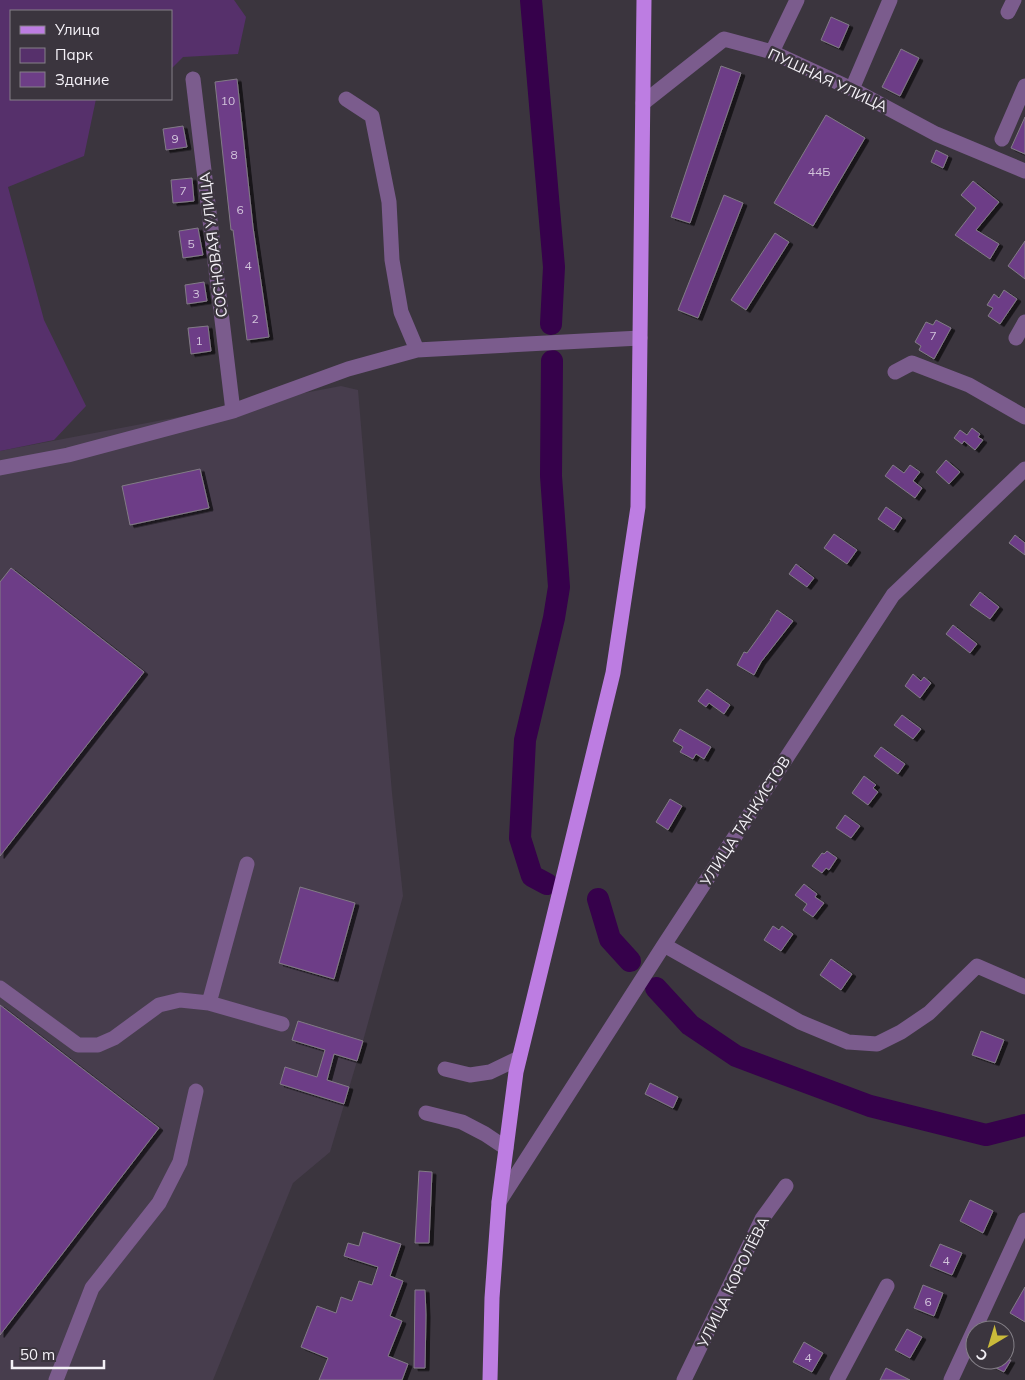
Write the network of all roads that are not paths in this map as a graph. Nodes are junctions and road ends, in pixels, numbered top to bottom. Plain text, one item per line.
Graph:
1 (644, 0) edge
2 (796, 0) edge
3 (890, 0) edge
4 (772, 52) junction
5 (193, 79) dead end
6 (1025, 86) edge
7 (852, 89) junction
8 (346, 99) dead end
9 (643, 103) junction
10 (1002, 139) dead end
11 (1025, 171) edge
12 (1025, 322) edge
13 (640, 338) junction
14 (1016, 338) dead end
15 (417, 350) junction
16 (895, 372) dead end
17 (233, 411) junction
18 (1025, 417) edge
19 (0, 468) edge
20 (1025, 468) edge
21 (248, 864) dead end
22 (664, 944) junction
23 (1025, 987) edge
24 (0, 988) edge
25 (209, 1003) junction
26 (282, 1024) dead end
27 (519, 1058) junction
28 (445, 1069) dead end
29 (196, 1092) dead end
30 (426, 1113) dead end
31 (506, 1148) junction
32 (786, 1186) dead end
33 (499, 1202) junction
34 (1025, 1220) edge
35 (887, 1286) dead end
36 (955, 1379) edge
37 (56, 1380) edge
38 (490, 1380) edge
39 (684, 1380) edge
40 (837, 1380) edge

1 - 9 main road
2 - 4 street
3 - 7 street
4 - 7 street, ПУШНАЯ УЛИЦА
4 - 9 street, ПУШНАЯ УЛИЦА
5 - 17 street, СОСНОВАЯ УЛИЦА
6 - 10 street
7 - 11 street, ПУШНАЯ УЛИЦА
8 - 15 street
9 - 13 main road
12 - 14 street
13 - 15 street
13 - 27 main road
15 - 17 street
16 - 18 street
17 - 19 street
20 - 22 street, УЛИЦА ТАНКИСТОВ
21 - 25 street
22 - 23 street
22 - 33 street, УЛИЦА ТАНКИСТОВ
24 - 25 street
25 - 26 street
27 - 28 street
27 - 31 main road
29 - 37 street
30 - 31 street
31 - 33 main road
32 - 39 street, УЛИЦА КОРОЛЁВА
33 - 38 main road
34 - 36 street
35 - 40 street

